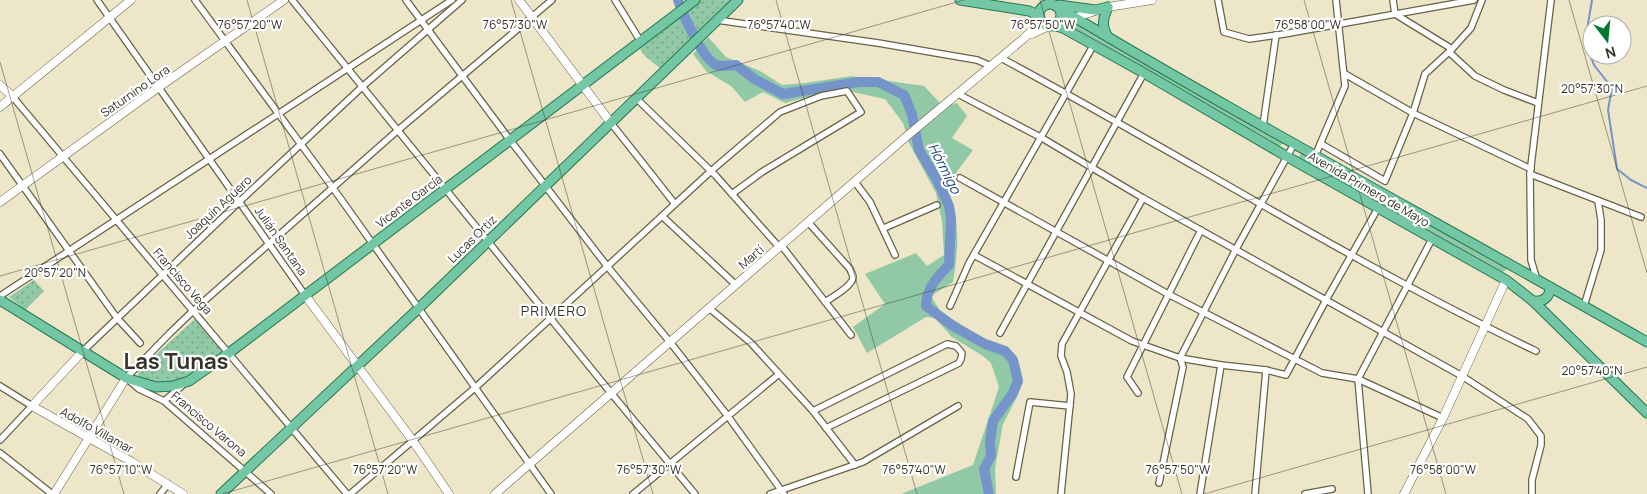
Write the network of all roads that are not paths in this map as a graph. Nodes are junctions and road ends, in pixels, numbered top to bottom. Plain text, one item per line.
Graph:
1 (97, 0) edge
2 (131, 0) edge
3 (195, 0) edge
4 (275, 0) edge
5 (284, 0) edge
6 (292, 0) edge
7 (406, 0) edge
8 (452, 0) edge
9 (462, 0) edge
10 (519, 0) edge
11 (552, 0) edge
12 (615, 0) edge
13 (695, 0) edge
14 (738, 0) edge
15 (960, 0) edge
16 (1152, 0) edge
17 (1218, 0) edge
18 (1336, 0) edge
19 (1393, 0) edge
20 (1474, 0) edge
21 (1482, 0) edge
22 (1551, 0) edge
23 (978, 1) edge
24 (1049, 3) edge
25 (1108, 7) junction
26 (272, 8) junction
27 (1395, 14) junction
28 (109, 17) junction
29 (532, 17) junction
30 (1039, 17) junction
31 (1074, 18) junction
32 (421, 20) junction
33 (717, 20) junction
34 (1339, 24) junction
35 (1051, 25) junction
36 (429, 30) junction
37 (1276, 35) junction
38 (1108, 37) junction
39 (1023, 39) junction
40 (226, 42) junction
41 (641, 42) junction
42 (1092, 46) junction
43 (1450, 51) junction
44 (1001, 58) junction
45 (991, 66) junction
46 (347, 68) junction
47 (1144, 73) junction
48 (1345, 74) junction
49 (462, 75) junction
50 (0, 85) edge
51 (584, 86) junction
52 (159, 87) junction
53 (362, 87) junction
54 (1066, 93) junction
55 (958, 94) junction
56 (12, 96) junction
57 (637, 98) junction
58 (1538, 102) junction
59 (0, 107) edge
60 (1413, 113) junction
61 (279, 114) junction
62 (1116, 123) junction
63 (611, 124) junction
64 (1263, 126) junction
65 (398, 131) junction
66 (1042, 138) junction
67 (510, 140) junction
68 (1294, 144) junction
69 (1321, 144) junction
70 (301, 145) junction
71 (0, 154) edge
72 (63, 156) junction
73 (1286, 156) junction
74 (1315, 156) junction
75 (209, 159) junction
76 (1092, 167) junction
77 (711, 171) junction
78 (1531, 171) junction
79 (960, 178) dead end
80 (855, 182) junction
81 (22, 186) junction
82 (545, 186) junction
83 (333, 188) junction
84 (445, 189) junction
85 (732, 194) junction
86 (1143, 198) junction
87 (1598, 200) junction
88 (0, 202) edge
89 (239, 202) junction
90 (1004, 202) junction
91 (1260, 203) junction
92 (674, 204) junction
93 (937, 205) dead end
94 (1378, 208) junction
95 (662, 216) junction
96 (1641, 217) dead end
97 (116, 220) junction
98 (808, 222) junction
99 (884, 228) junction
100 (1201, 230) junction
101 (1056, 232) junction
102 (1432, 239) junction
103 (487, 241) junction
104 (269, 244) junction
105 (373, 244) junction
106 (780, 246) junction
107 (1236, 249) junction
108 (69, 250) junction
109 (896, 255) dead end
110 (974, 255) junction
111 (1351, 255) junction
112 (1108, 261) junction
113 (607, 266) junction
114 (163, 274) junction
115 (1506, 280) junction
116 (1537, 280) junction
117 (1028, 283) junction
118 (736, 285) junction
119 (1406, 286) junction
120 (1550, 287) junction
121 (1168, 294) junction
122 (305, 295) junction
123 (0, 298) edge
124 (1326, 300) junction
125 (1532, 301) junction
126 (825, 302) junction
127 (950, 306) dead end
128 (1584, 306) junction
129 (419, 308) junction
130 (709, 308) junction
131 (194, 310) junction
132 (1203, 312) junction
133 (1080, 313) junction
134 (117, 318) junction
135 (551, 320) junction
136 (1484, 326) junction
137 (1382, 331) junction
138 (1000, 333) dead end
139 (851, 335) dead end
140 (670, 342) junction
141 (1647, 342) edge
142 (140, 343) dead end
143 (1143, 345) junction
144 (1536, 351) dead end
145 (83, 352) junction
146 (229, 353) junction
147 (1180, 358) junction
148 (1294, 358) junction
149 (358, 365) junction
150 (1221, 365) junction
151 (1266, 370) junction
152 (779, 374) junction
153 (1462, 376) junction
154 (126, 378) junction
155 (1358, 379) junction
156 (184, 383) junction
157 (0, 386) edge
158 (476, 387) junction
159 (611, 393) junction
160 (1138, 394) dead end
161 (164, 401) junction
162 (32, 406) junction
163 (958, 406) dead end
164 (1070, 406) junction
165 (813, 411) junction
166 (1647, 413) edge
167 (727, 415) junction
168 (1443, 418) junction
169 (291, 427) junction
170 (826, 428) junction
171 (89, 438) junction
172 (0, 440) edge
173 (413, 441) junction
174 (0, 453) edge
175 (530, 464) junction
176 (669, 464) junction
177 (855, 465) junction
178 (246, 471) junction
179 (1016, 477) dead end
180 (168, 484) junction
181 (1158, 484) dead end
182 (1332, 489) dead end
183 (783, 492) edge
184 (53, 494) edge
185 (160, 494) edge
186 (183, 494) edge
187 (221, 494) edge
188 (271, 494) edge
189 (348, 494) edge
190 (448, 494) edge
191 (495, 494) edge
192 (551, 494) edge
193 (633, 494) edge
194 (695, 494) edge
195 (770, 494) edge
196 (1061, 494) edge
197 (1200, 494) edge
198 (1255, 494) edge
199 (1305, 494) edge
200 (1368, 494) edge
201 (1404, 494) edge
202 (1532, 494) edge

1 - 28 street, Julián Santana
2 - 28 main road
3 - 40 street
4 - 26 street
5 - 26 main road, Saturnino Lora
6 - 46 street
7 - 32 street
8 - 32 street
9 - 36 street, Joaquín Agüero
10 - 29 main road
11 - 29 street
12 - 41 street
13 - 41 main road, Vicente García
14 - 33 main road, Lucas Ortiz
15 - 23 main road
16 - 25 main road, Martí
17 - 37 street
18 - 34 street
19 - 27 street
20 - 27 street
21 - 43 street
22 - 58 street
23 - 30 main road
24 - 25 main road
24 - 30 main road
24 - 31 main road, Avenida Primero de Mayo
24 - 35 main road
25 - 31 main road, Martí
25 - 38 main road
26 - 40 main road, Saturnino Lora
27 - 34 street
27 - 43 street
28 - 52 street, Julián Santana
28 - 56 main road
29 - 49 street
29 - 51 main road
30 - 35 main road
30 - 39 main road, Martí
31 - 35 main road, Martí
31 - 38 main road, Avenida Primero de Mayo
32 - 36 street
32 - 46 street
33 - 45 street
33 - 57 main road, Lucas Ortiz
34 - 37 street
34 - 48 street
35 - 39 main road, Martí
35 - 42 main road, Avenida Primero de Mayo
36 - 49 street
36 - 53 street, Joaquín Agüero
37 - 64 street
38 - 64 main road, Avenida Primero de Mayo
39 - 44 main road, Martí
40 - 52 main road, Saturnino Lora
40 - 61 street
41 - 51 main road, Vicente García
42 - 47 main road, Avenida Primero de Mayo
42 - 54 street
43 - 58 street
43 - 60 street
44 - 45 main road, Martí
44 - 54 street
45 - 55 main road, Martí
46 - 53 street
46 - 61 street
47 - 62 street
47 - 73 main road, Avenida Primero de Mayo
48 - 60 street
48 - 69 street
49 - 65 street
49 - 67 street
50 - 56 main road, Francisco Vega
51 - 63 main road
51 - 67 main road, Vicente García
52 - 72 main road, Saturnino Lora
52 - 75 street, Julián Santana
53 - 65 street
53 - 70 street, Joaquín Agüero
54 - 62 street
54 - 66 street
55 - 66 street
55 - 80 main road, Martí
56 - 59 main road
56 - 72 street, Francisco Vega
57 - 63 main road, Lucas Ortiz
57 - 77 street
58 - 78 street
60 - 69 street
60 - 78 street
61 - 70 street
61 - 75 street
62 - 76 street
62 - 91 street
63 - 82 main road, Lucas Ortiz
63 - 92 street
64 - 68 main road, Avenida Primero de Mayo
65 - 83 street
65 - 84 street
66 - 76 street
66 - 90 street
67 - 82 street
67 - 84 main road, Vicente García
68 - 73 street
68 - 74 main road, Avenida Primero de Mayo
69 - 74 street
70 - 83 street
70 - 89 street, Joaquín Agüero
71 - 81 street
72 - 81 main road, Saturnino Lora
72 - 97 street, Francisco Vega
73 - 91 street
73 - 94 main road, Avenida Primero de Mayo
74 - 116 main road, Avenida Primero de Mayo
75 - 89 street, Julián Santana
75 - 97 street
76 - 86 street
76 - 101 street
77 - 85 street
77 - 85 street
77 - 92 street
78 - 87 street
78 - 116 street
79 - 90 street
80 - 98 main road, Martí
80 - 99 street
81 - 88 main road, Saturnino Lora
81 - 108 street
82 - 103 main road, Lucas Ortiz
82 - 113 street
83 - 104 street
83 - 105 street
84 - 103 street
84 - 105 main road, Vicente García
85 - 106 street
86 - 100 street
86 - 112 street
87 - 96 street
87 - 128 street
89 - 104 street, Julián Santana
89 - 114 street, Joaquín Agüero
90 - 101 street
90 - 110 street
91 - 107 street
91 - 111 street
92 - 95 street
93 - 99 street
94 - 102 main road, Avenida Primero de Mayo
94 - 111 street
95 - 113 street
95 - 118 street
97 - 108 street
97 - 114 street, Francisco Vega
98 - 106 main road, Martí
98 - 126 street
99 - 109 street
100 - 107 street
100 - 121 street
101 - 112 street
101 - 117 street
102 - 115 main road, Avenida Primero de Mayo
102 - 119 street
103 - 129 main road, Lucas Ortiz
103 - 135 street
104 - 122 street, Julián Santana
104 - 131 street
105 - 122 main road, Vicente García
105 - 129 street
106 - 118 main road, Martí
106 - 126 street
107 - 124 street
107 - 132 street
108 - 123 street
108 - 134 street
110 - 117 street
110 - 127 street
111 - 119 street
111 - 124 street
112 - 121 street
112 - 133 street
113 - 135 street
113 - 140 street
114 - 131 street, Francisco Vega
114 - 134 street, Joaquín Agüero
115 - 116 main road
115 - 125 main road, Avenida Primero de Mayo
115 - 136 main road
116 - 120 main road
117 - 133 street
117 - 138 street
118 - 130 main road, Martí
119 - 136 street
119 - 137 street
120 - 125 main road
120 - 128 main road
121 - 132 street
121 - 143 street
122 - 146 main road, Vicente García
122 - 149 main road, Julián Santana
123 - 145 main road, Francisco Varona
124 - 137 street
124 - 148 street
125 - 166 main road, Avenida Primero de Mayo
126 - 139 street
128 - 141 main road
129 - 149 main road, Lucas Ortiz
129 - 158 street
130 - 140 main road, Martí
130 - 152 street
131 - 146 street, Francisco Vega
131 - 154 street
132 - 147 street
132 - 148 street
133 - 143 street
133 - 164 street
134 - 142 street
134 - 145 street, Joaquín Agüero
135 - 158 street
135 - 159 street
136 - 144 street
136 - 153 main road
137 - 153 street
137 - 155 street
140 - 159 main road, Martí
140 - 167 street
143 - 147 street
143 - 160 street
145 - 154 main road, Francisco Varona
145 - 162 main road, Joaquín Agüero
146 - 156 main road, Vicente García
146 - 169 street, Francisco Vega
147 - 150 street
147 - 181 street
148 - 151 street
148 - 155 street
149 - 169 main road, Lucas Ortiz
149 - 173 main road, Julián Santana
150 - 151 street
150 - 197 street
151 - 198 street
152 - 165 street
152 - 167 street
153 - 168 main road
153 - 202 street
154 - 156 main road, Vicente García
154 - 161 street, Francisco Varona
154 - 171 main road
155 - 168 street
155 - 200 street
156 - 161 street
157 - 162 street, Adolfo Villamar
158 - 173 street
158 - 175 street
159 - 175 main road, Martí
159 - 176 street
161 - 178 street, Francisco Varona
162 - 171 main road, Adolfo Villamar
162 - 172 street, Joaquín Agüero
163 - 177 street
164 - 179 street
164 - 196 street
165 - 170 street
165 - 170 street
167 - 176 street
167 - 183 street
168 - 201 main road
169 - 178 main road, Lucas Ortiz
169 - 189 street, Francisco Vega
170 - 177 street
171 - 180 main road, Adolfo Villamar
171 - 184 main road
173 - 189 street
173 - 190 main road, Julián Santana
174 - 184 street
175 - 191 main road, Martí
175 - 192 street
176 - 193 street
176 - 194 street
177 - 183 street
178 - 187 main road, Lucas Ortiz
178 - 188 street, Francisco Varona
180 - 185 street
180 - 186 main road, Adolfo Villamar
182 - 199 street
183 - 195 street

